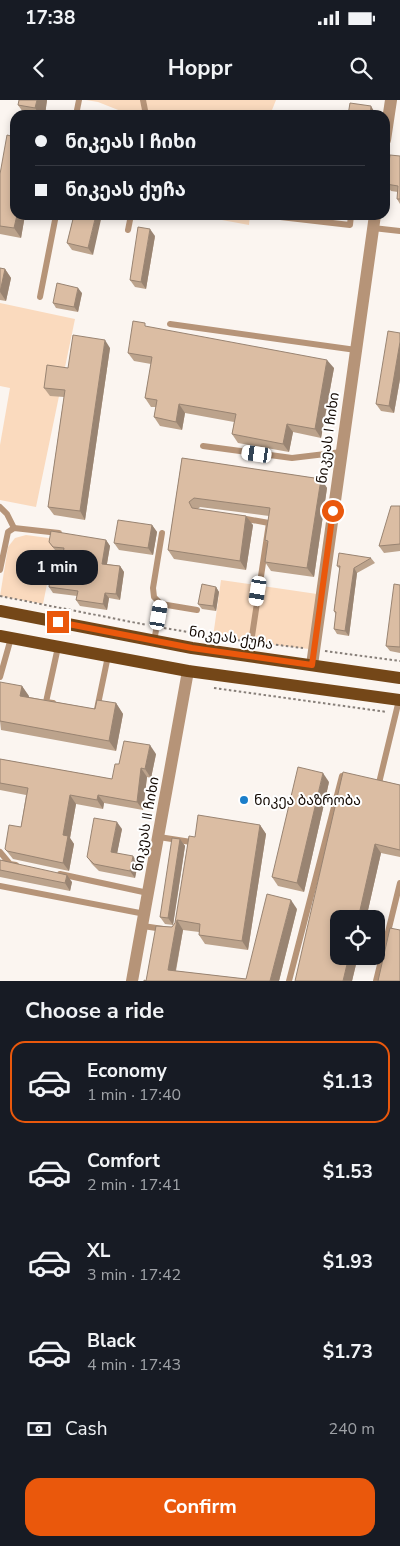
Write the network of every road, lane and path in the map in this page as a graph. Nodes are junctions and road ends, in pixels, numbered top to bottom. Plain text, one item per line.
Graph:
1 (55, 220) edge
2 (129, 220) edge
3 (311, 220) edge
4 (350, 220) edge
5 (374, 222) edge
6 (128, 230) dead end
7 (400, 232) edge
8 (40, 297) dead end
9 (170, 324) dead end
10 (356, 350) junction
11 (203, 446) dead end
12 (342, 452) junction
13 (0, 508) edge
14 (234, 517) edge
15 (14, 528) junction
16 (162, 533) dead end
17 (64, 534) edge
18 (0, 570) edge
19 (0, 596) edge
20 (161, 604) junction
21 (197, 610) edge
22 (0, 611) edge
23 (157, 627) junction
24 (5, 637) edge
25 (240, 640) dead end
26 (154, 641) junction
27 (58, 646) junction
28 (108, 656) junction
29 (249, 656) junction
30 (312, 665) junction
31 (188, 671) junction
32 (0, 677) edge
33 (400, 678) edge
34 (233, 691) dead end
35 (399, 700) edge
36 (63, 705) edge
37 (88, 710) edge
38 (395, 713) junction
39 (352, 777) edge
40 (370, 781) edge
41 (379, 783) junction
42 (400, 788) edge
43 (159, 838) junction
44 (0, 852) edge
45 (189, 852) edge
46 (19, 866) edge
47 (56, 874) edge
48 (400, 883) edge
49 (0, 886) edge
50 (149, 893) junction
51 (144, 920) junction
52 (168, 930) edge
53 (132, 981) edge
54 (289, 981) edge
55 (376, 981) edge

1 - 8 lane
2 - 6 lane
3 - 4 lane
5 - 7 lane
5 - 10 street, ნიკეას I ჩიხი
9 - 10 lane
10 - 12 street, ნიკეას I ჩიხი
11 - 12 lane
12 - 30 street, ნიკეას I ჩიხი
13 - 15 lane
14 - 29 lane
15 - 17 lane
15 - 18 lane
16 - 20 lane
19 - 23 path
20 - 21 lane
20 - 23 lane
22 - 26 main road, ნიკეას ქუჩა
23 - 25 path
23 - 26 lane
24 - 27 main road
24 - 32 lane
26 - 29 main road, ნიკეას ქუჩა
27 - 28 main road
27 - 36 lane
28 - 31 main road
28 - 37 lane
29 - 30 main road, ნიკეას ქუჩა
30 - 33 main road, ნიკეას ქუჩა
31 - 35 main road
31 - 43 street, ნიკეას II ჩიხი
34 - 38 path
35 - 38 lane
38 - 41 lane
39 - 54 lane
40 - 41 lane
41 - 42 lane
43 - 45 lane
43 - 50 street, ნიკეას II ჩიხი
44 - 46 lane
47 - 50 lane
48 - 55 lane
49 - 51 lane
50 - 51 street, ნიკეას II ჩიხი
51 - 52 lane
51 - 53 street, ნიკეას II ჩიხი

